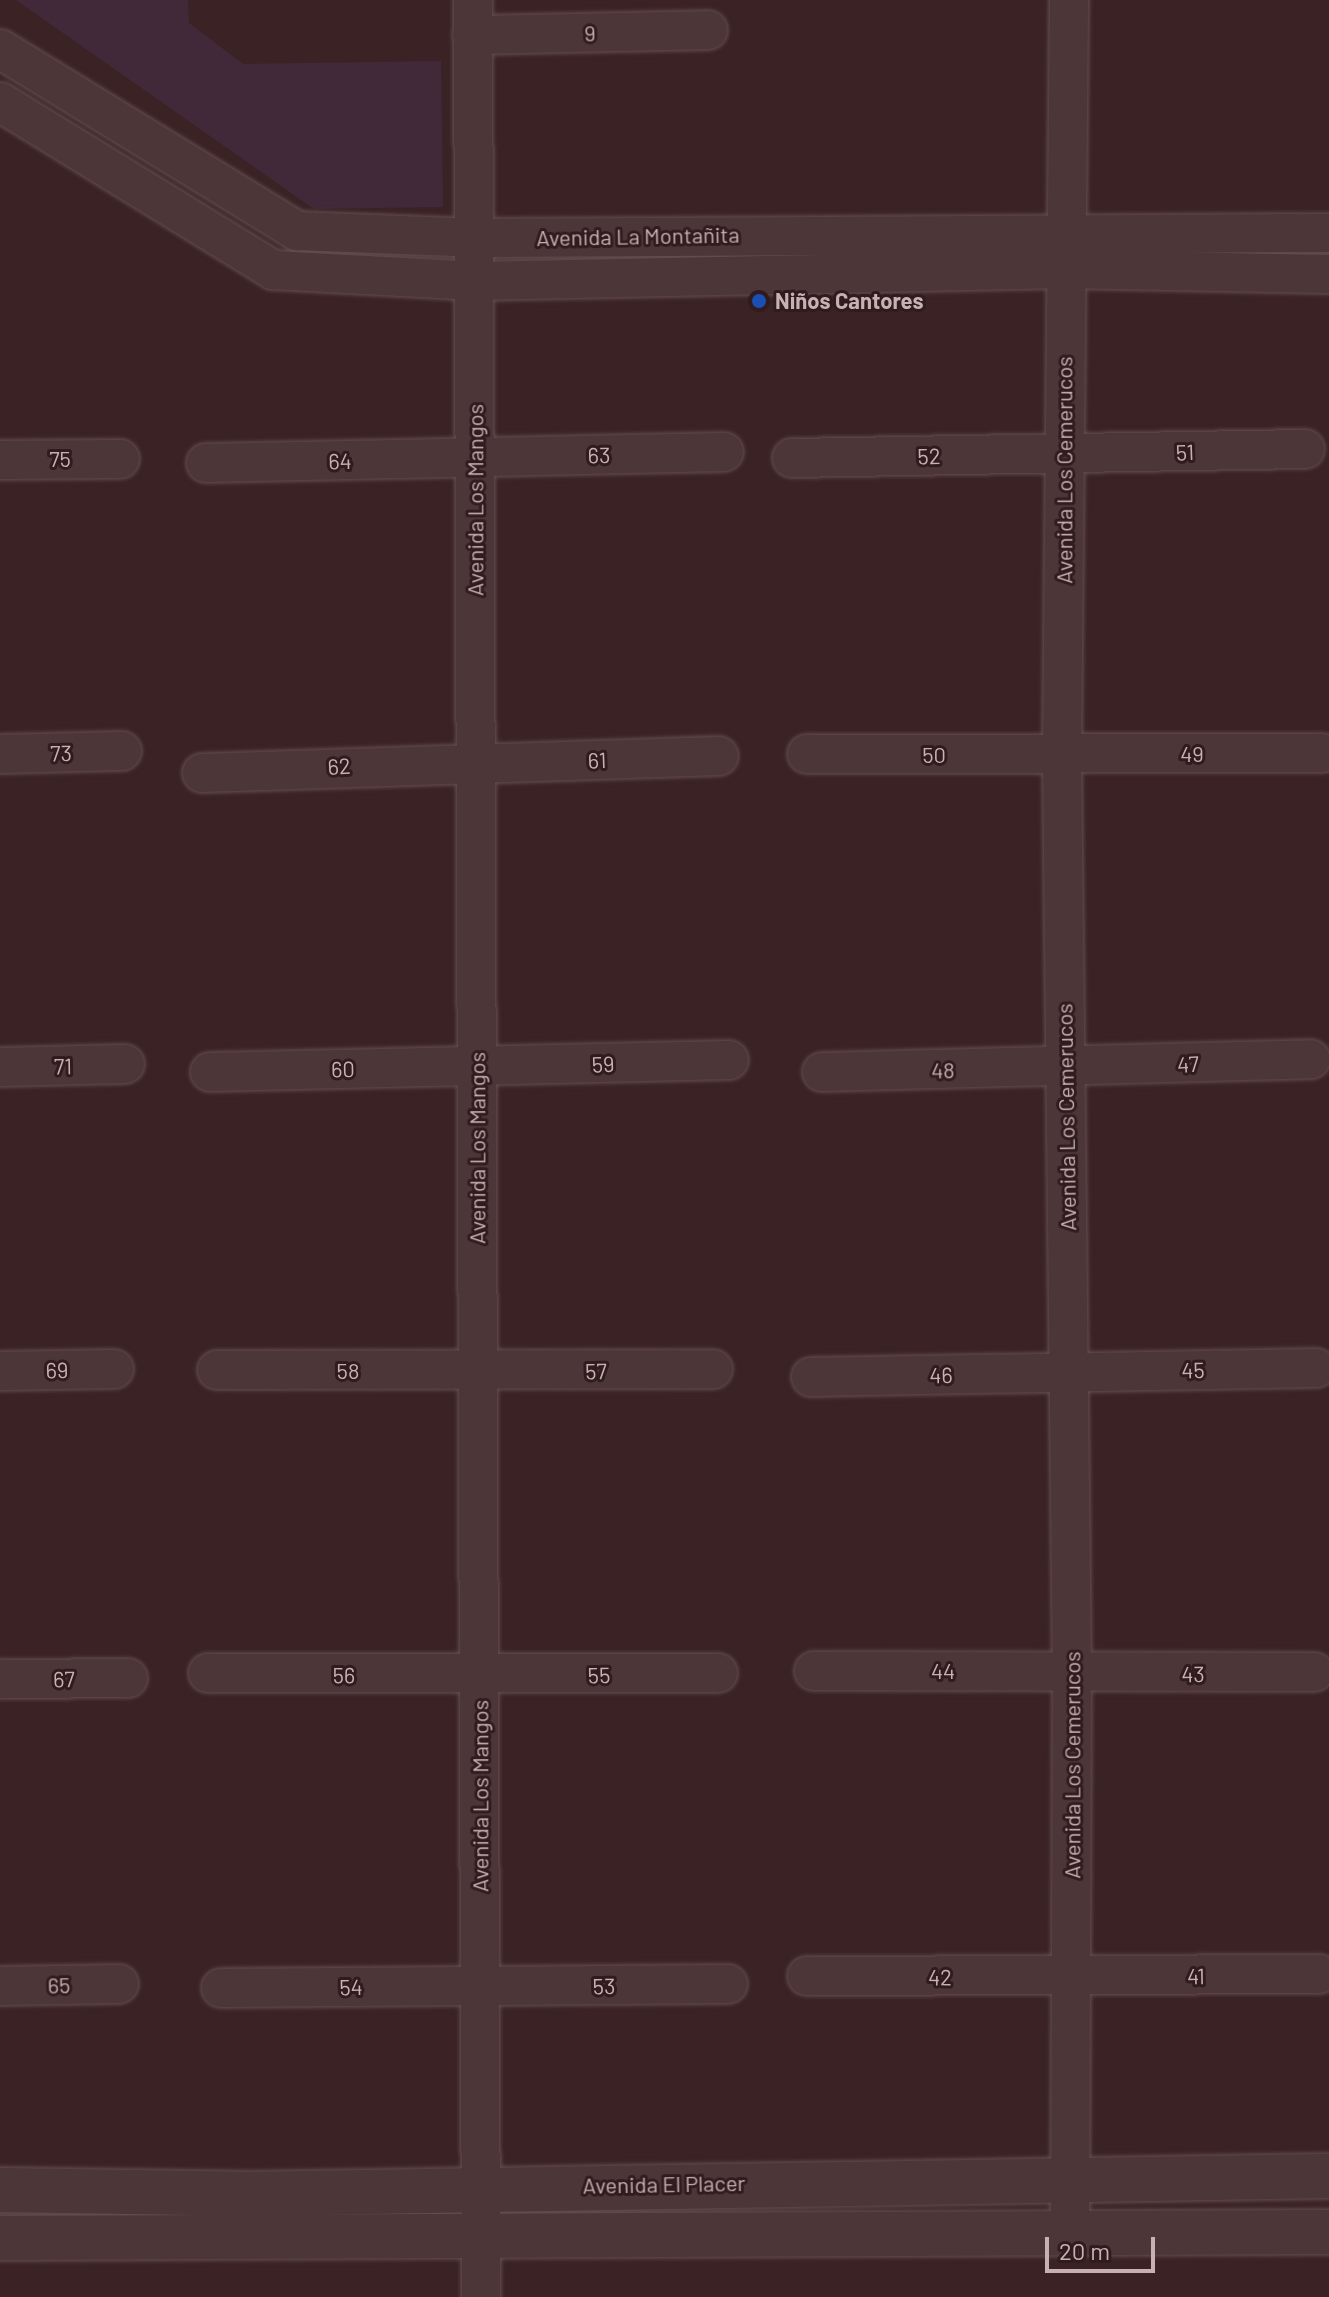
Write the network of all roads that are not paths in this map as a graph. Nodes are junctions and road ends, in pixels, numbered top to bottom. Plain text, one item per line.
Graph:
1 (1069, 0) edge
2 (473, 17) edge
3 (708, 30) dead end
4 (0, 49) edge
5 (0, 102) edge
6 (1065, 230) junction
7 (1329, 233) edge
8 (476, 238) junction
9 (1064, 269) junction
10 (1329, 274) edge
11 (477, 281) junction
12 (1305, 449) dead end
13 (724, 452) dead end
14 (1065, 453) junction
15 (792, 458) dead end
16 (120, 459) dead end
17 (474, 459) junction
18 (0, 460) edge
19 (206, 463) dead end
20 (122, 751) dead end
21 (1322, 753) dead end
22 (0, 754) edge
23 (807, 754) dead end
24 (1062, 755) junction
25 (719, 756) dead end
26 (476, 762) junction
27 (202, 773) dead end
28 (1311, 1059) dead end
29 (729, 1060) dead end
30 (125, 1064) dead end
31 (0, 1067) edge
32 (477, 1067) junction
33 (1065, 1068) junction
34 (210, 1072) dead end
35 (822, 1072) dead end
36 (1316, 1368) dead end
37 (114, 1369) dead end
38 (713, 1369) dead end
39 (217, 1370) dead end
40 (0, 1371) edge
41 (478, 1371) junction
42 (1071, 1371) junction
43 (811, 1377) dead end
44 (814, 1671) dead end
45 (1072, 1672) junction
46 (1314, 1672) dead end
47 (208, 1673) dead end
48 (718, 1673) dead end
49 (480, 1675) junction
50 (128, 1678) dead end
51 (0, 1679) edge
52 (1319, 1974) dead end
53 (807, 1976) dead end
54 (1072, 1978) junction
55 (119, 1984) dead end
56 (728, 1984) dead end
57 (481, 1985) junction
58 (0, 1986) edge
59 (221, 1988) dead end
60 (1329, 2176) edge
61 (1065, 2179) junction
62 (480, 2186) junction
63 (0, 2190) edge
64 (1329, 2232) edge
65 (1070, 2235) junction
66 (481, 2236) junction
67 (0, 2238) edge
68 (481, 2297) edge

1 - 6 street, Avenida Los Cemerucos
2 - 3 street, 9
2 - 8 street, Avenida Los Mangos
4 - 8 street, Avenida La Montañita
5 - 11 street, Avenida La Montañita
6 - 7 street, Avenida La Montañita
6 - 8 street, Avenida La Montañita
6 - 9 street, Avenida Los Cemerucos
8 - 11 street, Avenida Los Mangos
9 - 10 street, Avenida La Montañita
9 - 11 street, Avenida La Montañita
9 - 14 street, Avenida Los Cemerucos
11 - 17 street, Avenida Los Mangos
12 - 14 street, 51
13 - 17 street, 63
14 - 15 street, 52
14 - 24 street, Avenida Los Cemerucos
16 - 18 street, 75
17 - 19 street, 64
17 - 26 street, Avenida Los Mangos
20 - 22 street, 73
21 - 24 street, 49
23 - 24 street, 50
24 - 33 street, Avenida Los Cemerucos
25 - 26 street, 61
26 - 27 street, 62
26 - 32 street, Avenida Los Mangos
28 - 33 street, 47
29 - 32 street, 59
30 - 31 street, 71
32 - 34 street, 60
32 - 41 street, Avenida Los Mangos
33 - 35 street, 48
33 - 42 street, Avenida Los Cemerucos
36 - 42 street, 45
37 - 40 street, 69
38 - 41 street, 57
39 - 41 street, 58
41 - 49 street, Avenida Los Mangos
42 - 43 street, 46
42 - 45 street, Avenida Los Cemerucos
44 - 45 street, 44
45 - 46 street, 43
45 - 54 street, Avenida Los Cemerucos
47 - 49 street, 56
48 - 49 street, 55
49 - 57 street, Avenida Los Mangos
50 - 51 street, 67
52 - 54 street, 41
53 - 54 street, 42
54 - 61 street, Avenida Los Cemerucos
55 - 58 street, 65
56 - 57 street, 53
57 - 59 street, 54
57 - 62 street, Avenida Los Mangos
60 - 61 street, Avenida El Placer
61 - 62 street, Avenida El Placer
61 - 65 street, Avenida Los Cemerucos
62 - 63 street, Avenida El Placer
62 - 66 street, Avenida Los Mangos
64 - 65 street
65 - 66 street
66 - 67 street
66 - 68 street, Avenida Los Mangos

